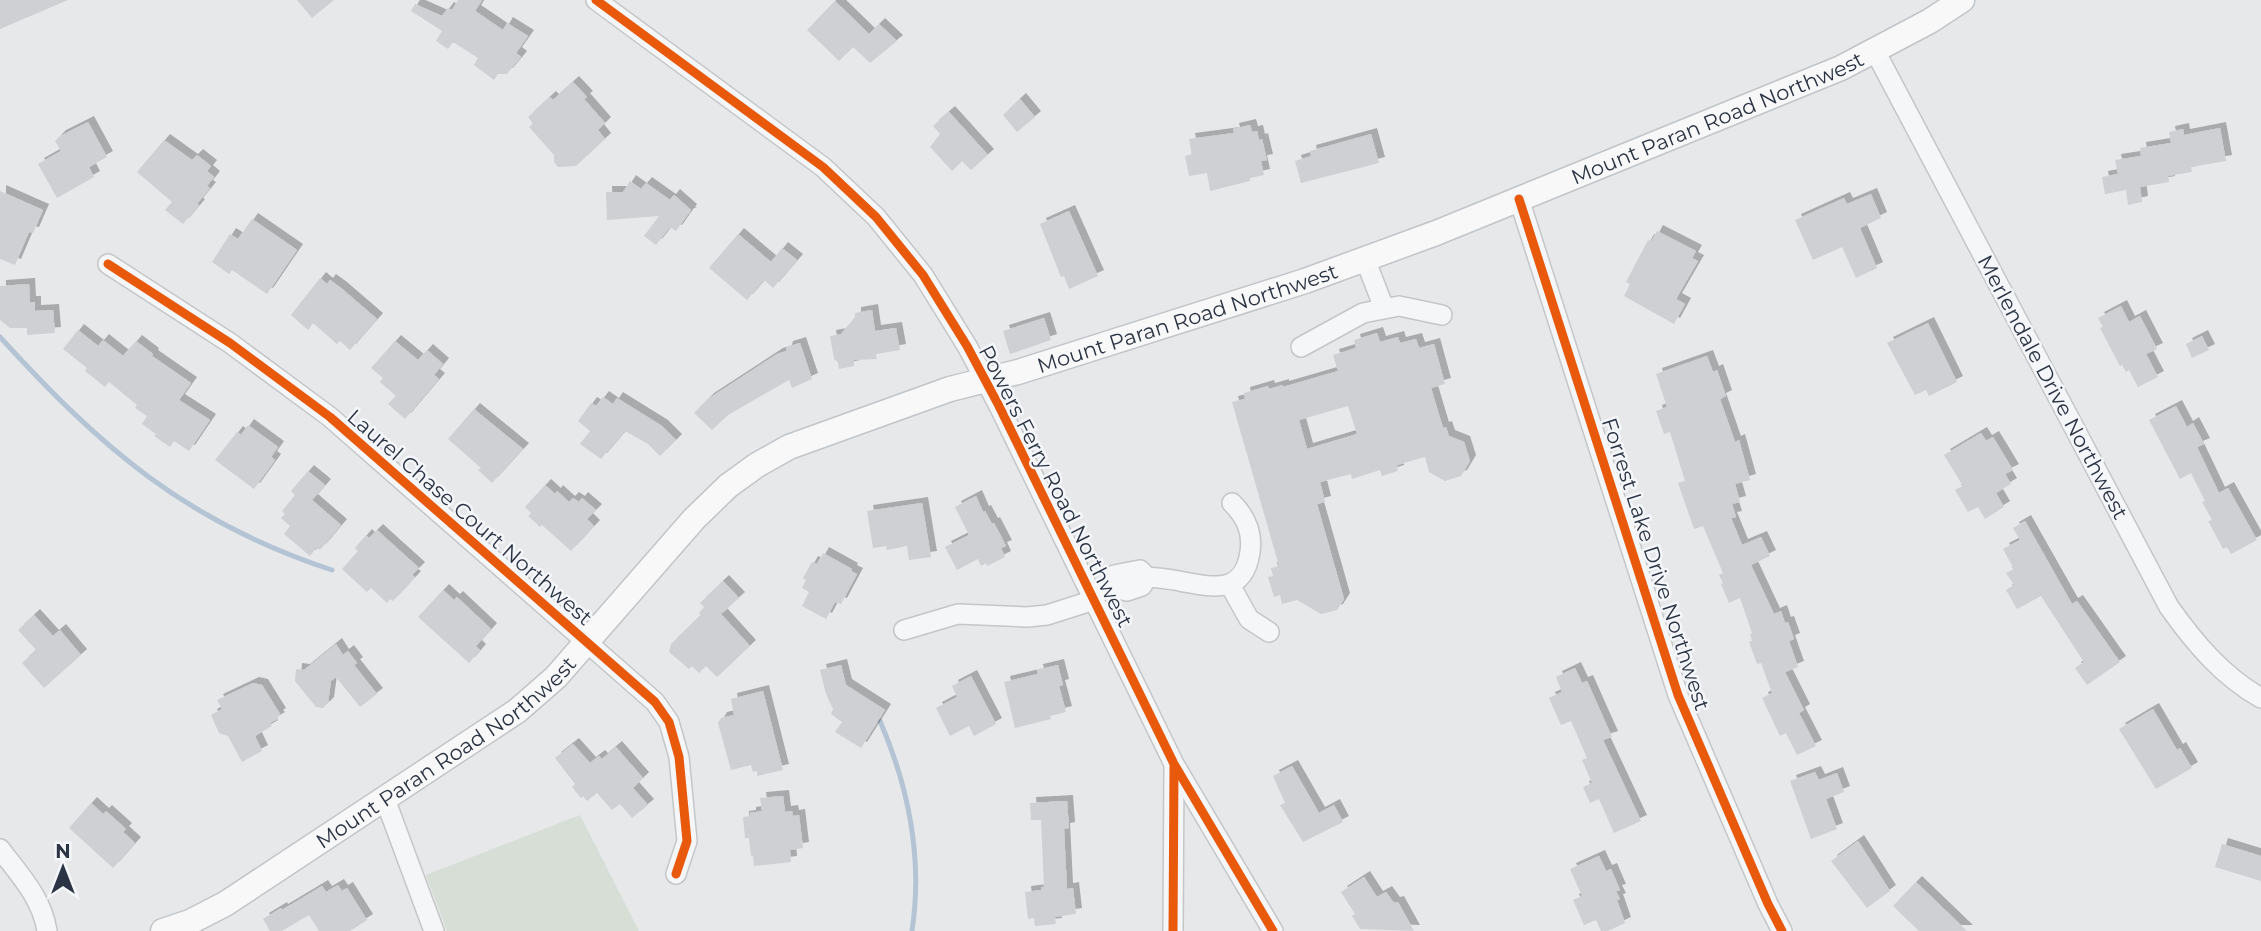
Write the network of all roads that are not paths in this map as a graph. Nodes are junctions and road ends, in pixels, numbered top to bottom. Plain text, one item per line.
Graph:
1 (596, 0) edge
2 (1962, 0) edge
3 (1875, 51) junction
4 (1518, 198) junction
5 (1365, 259) junction
6 (108, 264) dead end
7 (1384, 308) junction
8 (1442, 315) dead end
9 (1301, 347) dead end
10 (985, 380) junction
11 (1232, 503) dead end
12 (1230, 585) junction
13 (1092, 597) junction
14 (904, 630) dead end
15 (1269, 632) dead end
16 (586, 643) junction
17 (2261, 698) edge
18 (1174, 764) junction
19 (385, 799) junction
20 (0, 849) edge
21 (676, 874) dead end
22 (47, 931) edge
23 (163, 931) edge
24 (434, 931) edge
25 (1173, 931) edge
26 (1273, 931) edge
27 (1782, 931) edge

1 - 10 street, Powers Ferry Road Northwest
2 - 3 main road, Mount Paran Road Northwest
3 - 4 main road, Mount Paran Road Northwest
3 - 17 street, Merlendale Drive Northwest
4 - 5 main road, Mount Paran Road Northwest
4 - 27 street, Forrest Lake Drive Northwest
5 - 7 street
5 - 10 main road, Mount Paran Road Northwest
6 - 16 street, Laurel Chase Court Northwest
7 - 8 street
7 - 9 street
10 - 13 street, Powers Ferry Road Northwest
10 - 16 main road, Mount Paran Road Northwest
11 - 12 street
12 - 13 street
12 - 15 street
13 - 14 street
13 - 18 street, Powers Ferry Road Northwest
16 - 19 main road, Mount Paran Road Northwest
16 - 21 street, Laurel Chase Court Northwest
18 - 25 street, Powers Ferry Road Northwest
18 - 26 street
19 - 23 main road, Mount Paran Road Northwest
19 - 24 street
20 - 22 street

